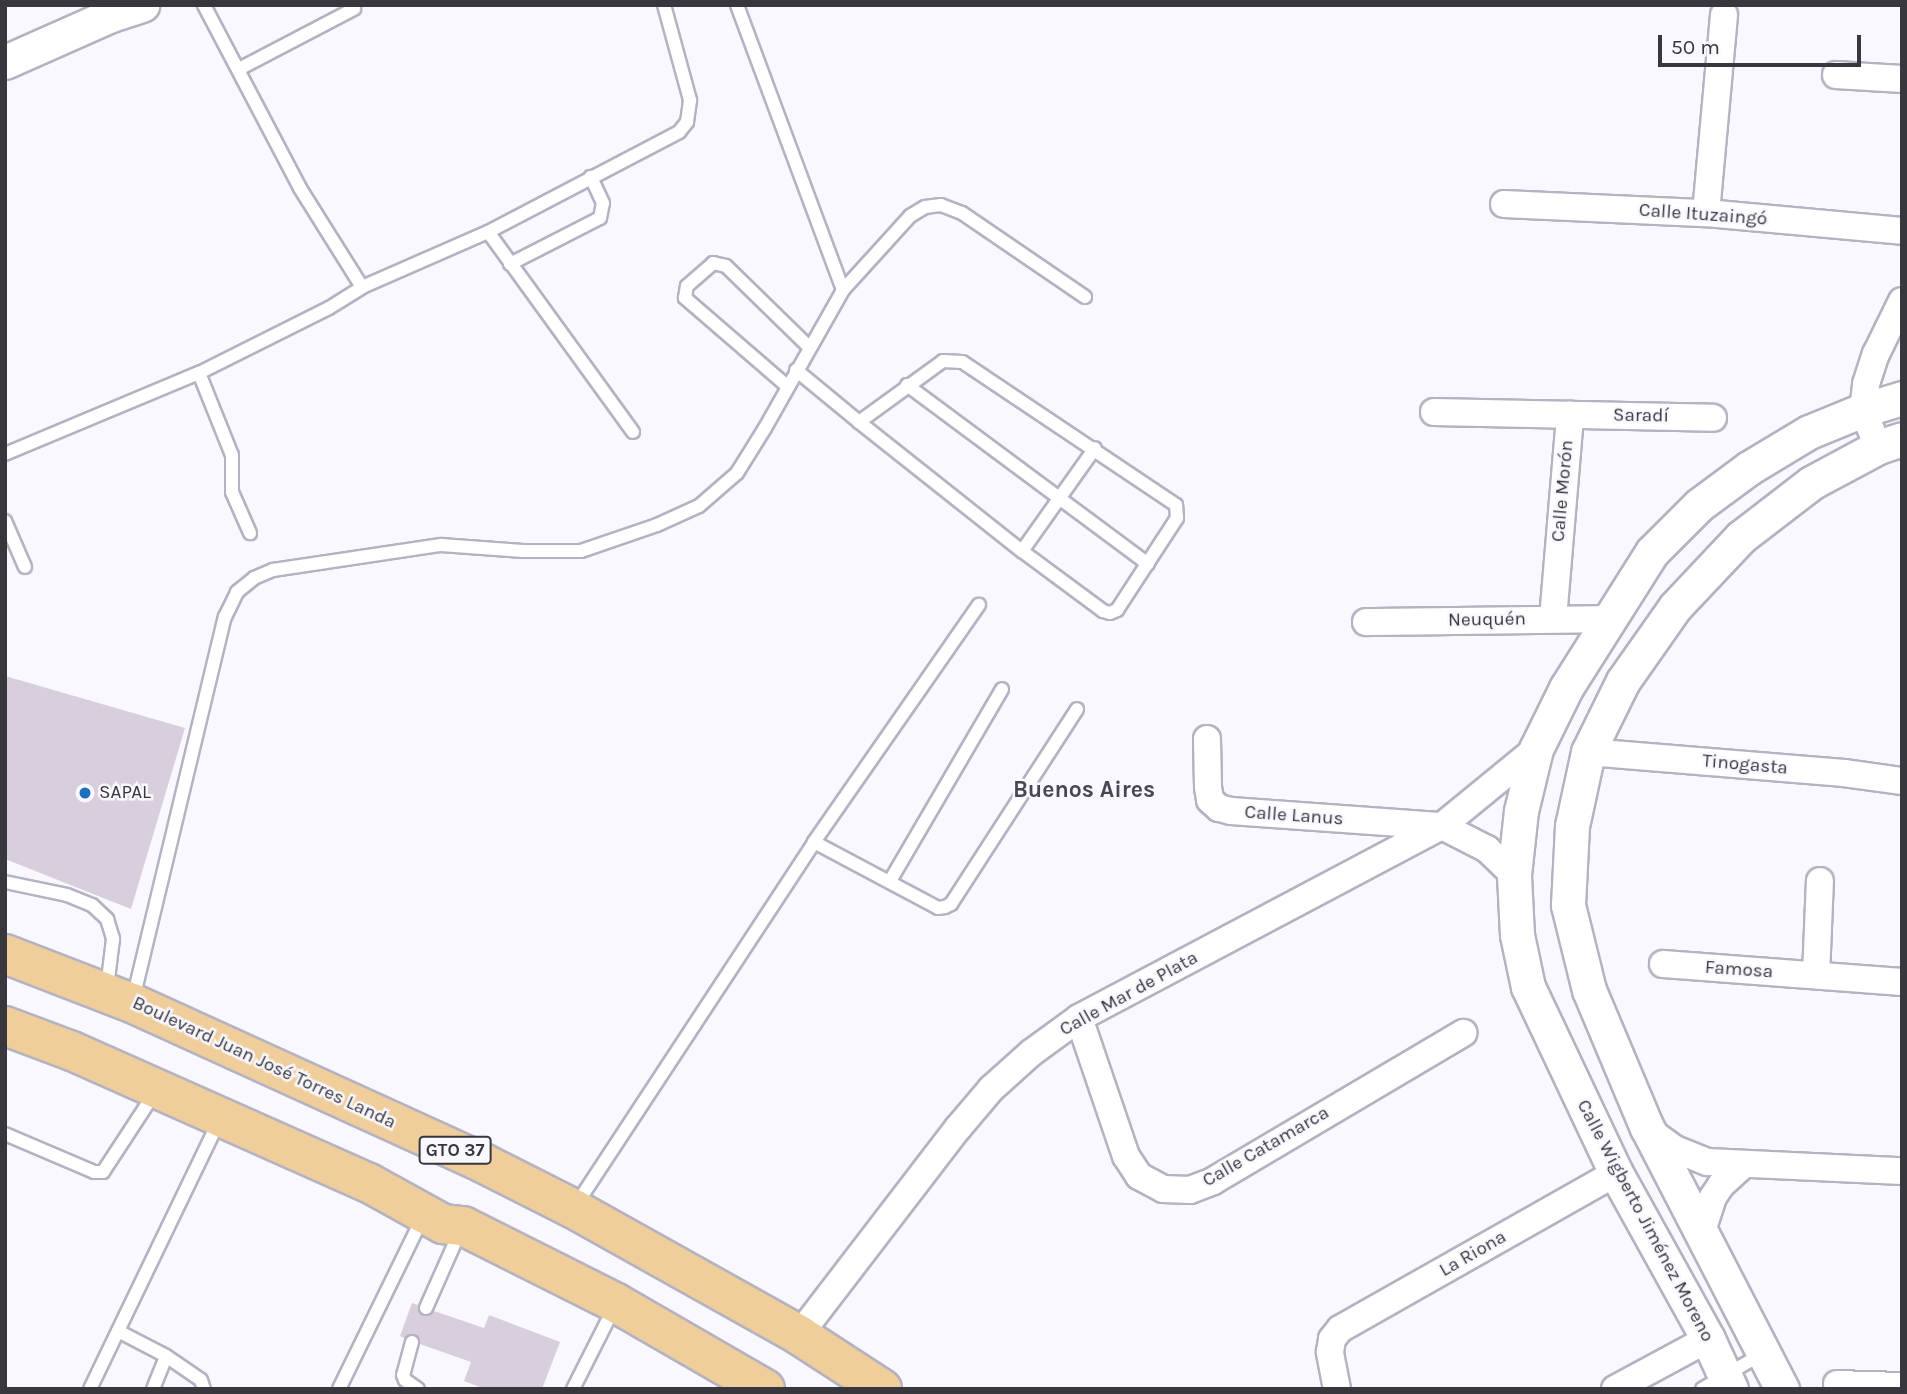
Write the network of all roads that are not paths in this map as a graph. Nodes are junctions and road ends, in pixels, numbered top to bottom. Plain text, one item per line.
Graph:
1 (142, 5) edge
2 (204, 5) edge
3 (664, 5) edge
4 (737, 5) edge
5 (354, 9) dead end
6 (1724, 15) dead end
7 (5, 62) edge
8 (239, 69) junction
9 (1836, 75) dead end
10 (1902, 79) edge
11 (591, 177) junction
12 (1504, 204) dead end
13 (1706, 213) junction
14 (1902, 231) edge
15 (488, 232) junction
16 (510, 264) junction
17 (362, 288) junction
18 (843, 290) junction
19 (1085, 297) dead end
20 (1902, 301) edge
21 (809, 346) junction
22 (796, 370) junction
23 (199, 373) junction
24 (907, 385) junction
25 (787, 386) junction
26 (1902, 398) edge
27 (1863, 410) junction
28 (1434, 412) dead end
29 (1570, 415) junction
30 (1713, 418) dead end
31 (859, 422) junction
32 (633, 432) dead end
33 (1890, 443) edge
34 (1095, 448) junction
35 (5, 454) edge
36 (1059, 501) junction
37 (5, 521) edge
38 (250, 533) dead end
39 (1022, 551) junction
40 (1147, 564) junction
41 (25, 567) dead end
42 (979, 605) dead end
43 (1553, 619) junction
44 (1608, 619) junction
45 (1366, 622) dead end
46 (1002, 689) dead end
47 (1077, 709) dead end
48 (1207, 739) dead end
49 (1535, 749) junction
50 (1588, 752) junction
51 (1902, 780) edge
52 (1442, 826) junction
53 (814, 842) junction
54 (1514, 875) junction
55 (890, 881) junction
56 (1820, 881) dead end
57 (5, 882) edge
58 (5, 954) edge
59 (1663, 964) dead end
60 (1816, 975) junction
61 (1902, 982) edge
62 (120, 997) junction
63 (1079, 1018) junction
64 (5, 1026) edge
65 (1463, 1032) dead end
66 (157, 1090) junction
67 (221, 1118) junction
68 (1647, 1128) junction
69 (5, 1134) edge
70 (1743, 1165) junction
71 (1902, 1171) edge
72 (1616, 1173) junction
73 (574, 1209) junction
74 (424, 1213) junction
75 (463, 1226) junction
76 (1703, 1240) junction
77 (616, 1303) junction
78 (426, 1308) dead end
79 (118, 1331) junction
80 (799, 1335) junction
81 (1707, 1339) junction
82 (412, 1342) dead end
83 (1764, 1353) junction
84 (166, 1356) junction
85 (1719, 1384) edge
86 (1837, 1384) dead end
87 (1902, 1386) edge
88 (763, 1388) edge
89 (90, 1389) edge
90 (153, 1389) edge
91 (204, 1389) edge
92 (339, 1389) edge
93 (418, 1389) edge
94 (573, 1389) edge
95 (883, 1389) edge
96 (1336, 1389) edge
97 (1615, 1389) edge
98 (1782, 1389) edge

1 - 7 street
2 - 8 lane
3 - 11 lane
4 - 18 lane
5 - 8 lane
6 - 13 street
8 - 17 lane
9 - 10 street
11 - 15 lane
11 - 16 lane
12 - 13 street, Calle Ituzaingó
13 - 14 street, Calle Ituzaingó
15 - 16 lane
15 - 17 lane
16 - 32 lane
17 - 23 lane
18 - 19 lane
18 - 21 lane
20 - 27 street
21 - 22 lane
21 - 25 lane
22 - 25 lane
22 - 31 lane
23 - 35 lane
23 - 38 lane
24 - 31 lane
24 - 34 lane
24 - 36 lane
25 - 62 lane
26 - 27 street, Calle Wigberto Jiménez Moreno
27 - 33 street
27 - 44 street, Calle Wigberto Jiménez Moreno
28 - 29 street, Calle Morón
29 - 30 street, Saradí
29 - 43 street, Calle Morón
31 - 39 lane
33 - 50 street
34 - 36 lane
34 - 40 lane
36 - 39 lane
36 - 40 lane
37 - 41 lane
39 - 40 lane
42 - 53 lane
43 - 44 street, Neuquén
43 - 45 street, Neuquén
44 - 49 street, Calle Wigberto Jiménez Moreno
46 - 55 lane
47 - 55 lane
48 - 52 street, Calle Lanus
49 - 52 street, Calle Mar de Plata
49 - 54 street, Calle Wigberto Jiménez Moreno
50 - 51 street, Tinogasta
50 - 68 street
52 - 54 street
52 - 63 street, Calle Mar de Plata
53 - 55 lane
53 - 73 lane
54 - 72 street, Calle Wigberto Jiménez Moreno
56 - 60 street
57 - 62 lane
58 - 62 main road, Boulevard Juan José Torres Landa / GTO 37
59 - 60 street, Famosa
60 - 61 street, Famosa
62 - 73 main road, Boulevard Juan José Torres Landa / GTO 37
63 - 65 street, Calle Catamarca
63 - 80 street, Calle Mar de Plata
64 - 66 main road
66 - 67 main road
66 - 69 lane
67 - 74 main road
67 - 79 lane
68 - 70 street
68 - 76 street
70 - 71 street
70 - 76 street
72 - 81 street, Calle Wigberto Jiménez Moreno
72 - 96 street, La Riona
73 - 80 main road, Boulevard Juan José Torres Landa / GTO 37
74 - 75 main road
74 - 92 lane
75 - 77 main road
75 - 78 lane
76 - 83 street
77 - 88 main road
77 - 94 lane
79 - 84 lane
79 - 89 lane
80 - 95 main road, Boulevard Juan José Torres Landa / GTO 37
81 - 85 street, Calle Wigberto Jiménez Moreno
81 - 97 street
82 - 93 lane
83 - 85 lane
83 - 98 street
84 - 90 lane
84 - 91 lane
86 - 87 street

